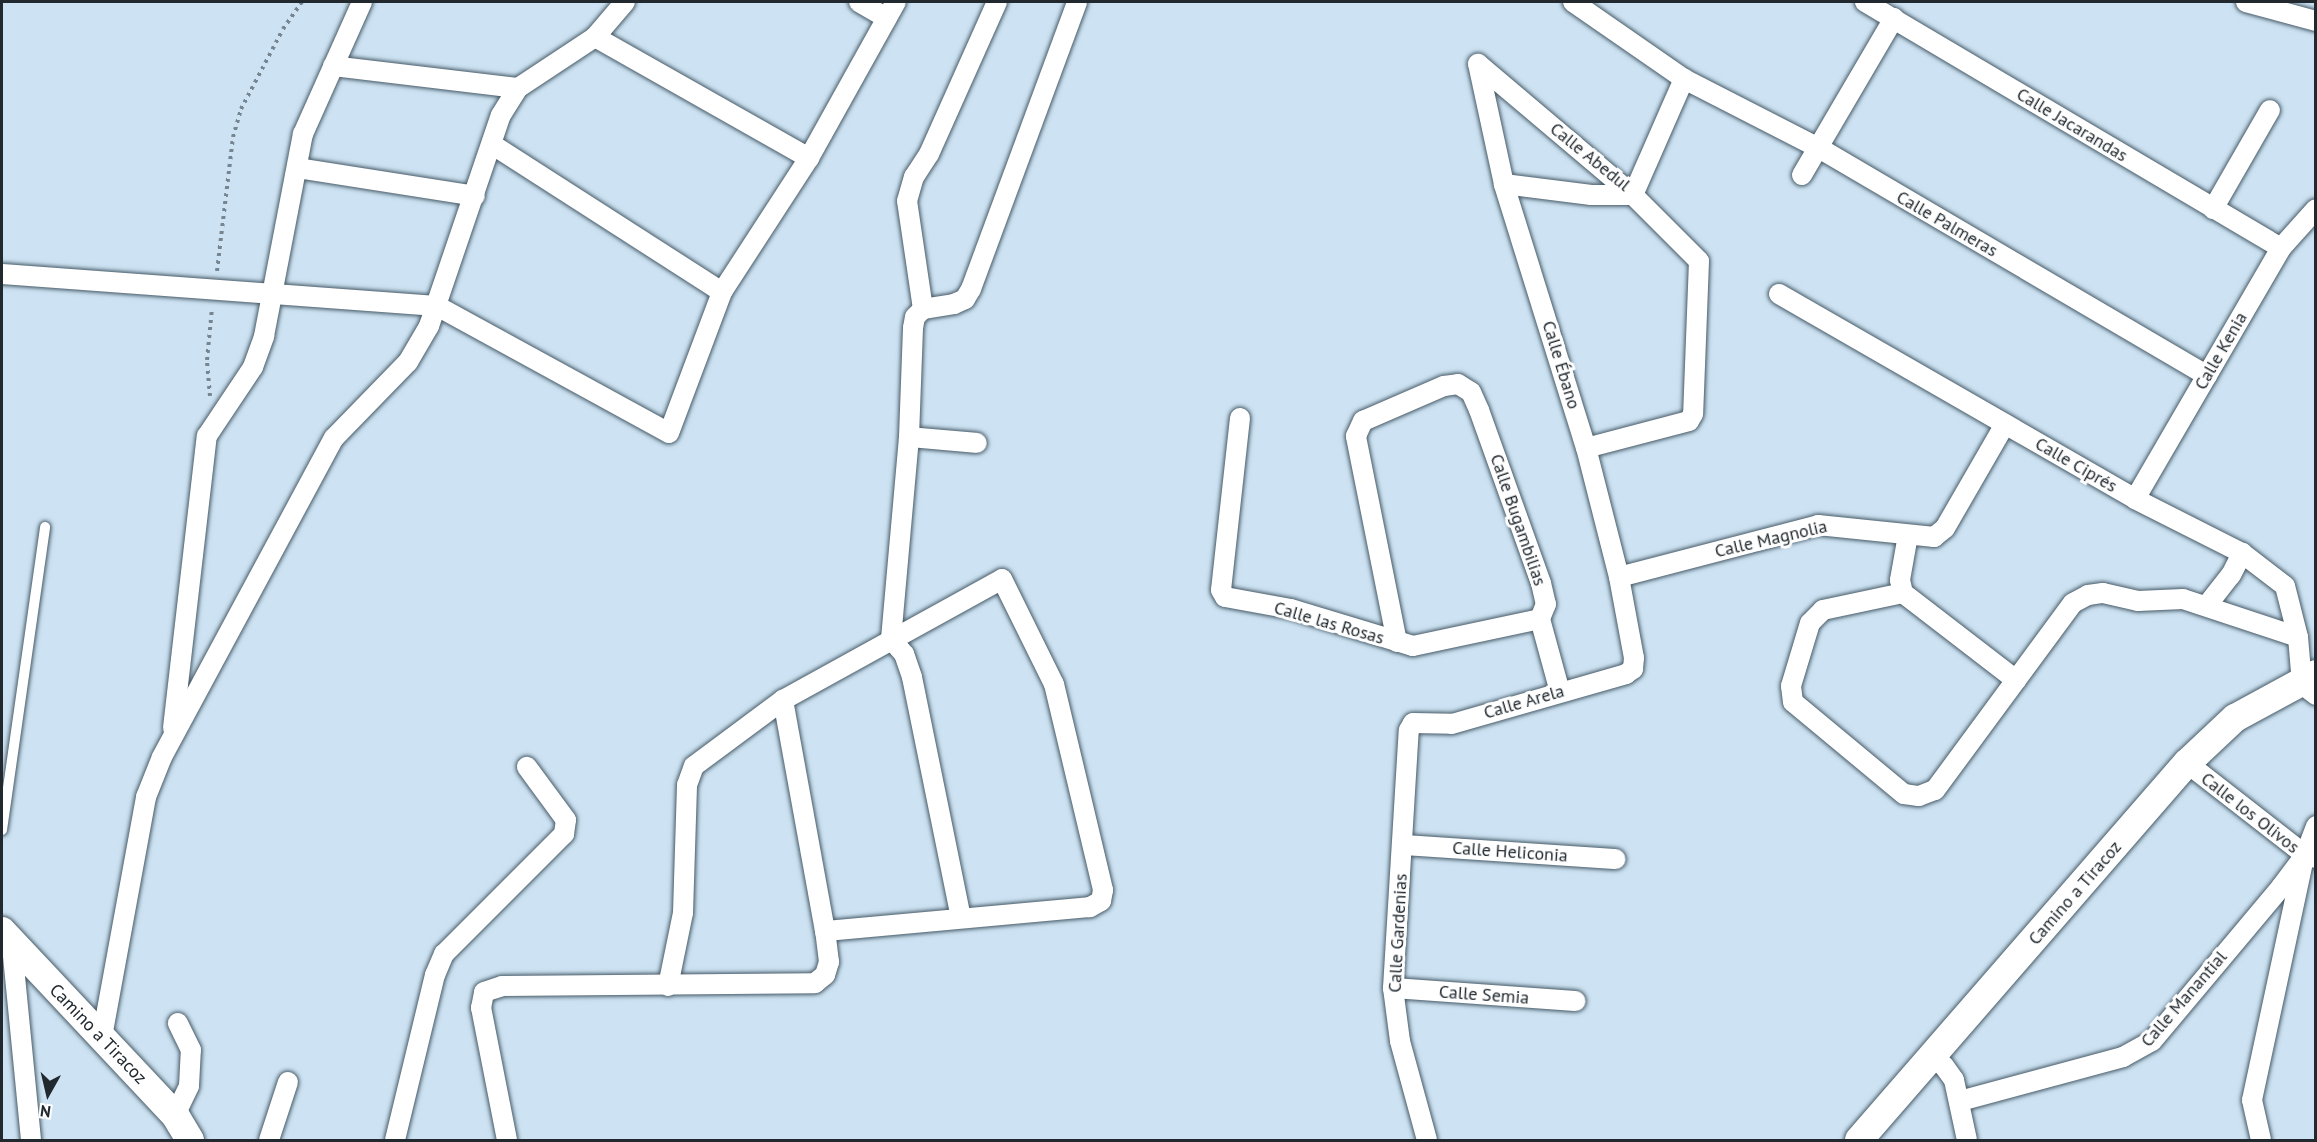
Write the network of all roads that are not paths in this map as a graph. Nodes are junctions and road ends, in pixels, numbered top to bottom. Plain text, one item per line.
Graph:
1 (362, 2) edge
2 (625, 2) edge
3 (859, 2) edge
4 (997, 2) edge
5 (1077, 2) edge
6 (1573, 2) edge
7 (1865, 2) edge
8 (2246, 2) edge
9 (892, 10) edge
10 (1894, 18) junction
11 (2316, 21) edge
12 (595, 37) junction
13 (1478, 64) joint
14 (333, 66) junction
15 (1684, 79) junction
16 (518, 88) junction
17 (2270, 110) dead end
18 (493, 145) junction
19 (1819, 148) junction
20 (809, 158) junction
21 (297, 168) junction
22 (1802, 175) dead end
23 (1504, 184) junction
24 (1633, 195) junction
25 (475, 196) junction
26 (2213, 209) junction
27 (2316, 209) edge
28 (2281, 248) junction
29 (2, 274) edge
30 (722, 292) junction
31 (1779, 294) dead end
32 (272, 296) junction
33 (437, 306) junction
34 (923, 309) junction
35 (2207, 376) junction
36 (1240, 418) dead end
37 (2005, 424) junction
38 (909, 437) junction
39 (977, 443) dead end
40 (1586, 448) junction
41 (2135, 499) junction
42 (45, 526) dead end
43 (1908, 535) junction
44 (2242, 553) junction
45 (1619, 577) junction
46 (1903, 593) junction
47 (2208, 604) junction
48 (1540, 619) junction
49 (2298, 637) junction
50 (891, 639) junction
51 (1397, 642) junction
52 (1633, 669) joint
53 (2016, 680) junction
54 (2311, 684) edge
55 (1560, 692) junction
56 (783, 700) junction
57 (1413, 723) joint
58 (171, 739) junction
59 (2187, 763) junction
60 (527, 767) dead end
61 (2316, 826) edge
62 (2, 830) edge
63 (1403, 845) junction
64 (2310, 857) edge
65 (1616, 859) dead end
66 (961, 918) junction
67 (825, 931) junction
68 (7, 938) edge
69 (668, 986) junction
70 (1393, 988) junction
71 (1576, 1001) dead end
72 (178, 1023) dead end
73 (102, 1037) junction
74 (1932, 1058) junction
75 (288, 1082) dead end
76 (1960, 1101) junction
77 (177, 1128) edge
78 (31, 1140) edge
79 (190, 1140) edge
80 (269, 1140) edge
81 (394, 1140) edge
82 (507, 1140) edge
83 (1427, 1140) edge
84 (1859, 1140) edge
85 (1967, 1140) edge
86 (2261, 1140) edge

1 - 14 street
2 - 12 street
3 - 9 street
4 - 34 street
5 - 34 street
6 - 15 street, Calle Palmeras
7 - 10 street, Calle Jacarandas
8 - 11 street
9 - 20 street
10 - 19 street
10 - 26 street, Calle Jacarandas
12 - 16 street
12 - 20 street
13 - 23 street, Calle Ébano
13 - 24 street, Calle Abedul
14 - 16 street
14 - 21 street
15 - 19 street, Calle Palmeras
15 - 24 street, Calle Abedul
16 - 18 street
17 - 26 street
18 - 25 street
18 - 30 street
19 - 22 street
19 - 35 street, Calle Palmeras
20 - 30 street
21 - 25 street
21 - 32 street
23 - 24 street
23 - 40 street, Calle Ébano
24 - 40 street
25 - 33 street
26 - 28 street, Calle Jacarandas
27 - 28 street, Calle Kenia
28 - 35 street, Calle Kenia
29 - 32 street
30 - 33 street
31 - 37 street, Calle Ciprés
32 - 33 street
32 - 58 street
33 - 58 street
34 - 38 street
35 - 41 street, Calle Kenia
36 - 51 street, Calle las Rosas
37 - 41 street, Calle Ciprés
37 - 43 street, Calle Magnolia
38 - 39 street
38 - 50 street
40 - 45 street, Calle Ébano
41 - 44 street, Calle Ciprés
42 - 62 lane
43 - 45 street, Calle Magnolia
43 - 46 street
44 - 47 street
44 - 49 street, Calle Ciprés
45 - 52 street, Calle Ébano
46 - 53 street
46 - 53 street
47 - 49 street
47 - 53 street
48 - 51 street, Calle las Rosas
48 - 51 street, Calle Bugambilias
48 - 55 street, Calle Bugambilias
49 - 54 street, Calle Ciprés
50 - 56 street
50 - 66 street
50 - 66 street
52 - 55 street, Calle Arela
54 - 59 street, Camino a Tiracoz
55 - 57 street, Calle Arela
56 - 67 street
56 - 69 street
57 - 63 street, Calle Gardenias
58 - 73 street
59 - 64 street, Calle los Olivos
59 - 74 street, Camino a Tiracoz
60 - 81 street
61 - 64 street, Calle Manantial
63 - 65 street, Calle Heliconia
63 - 70 street, Calle Gardenias
64 - 76 street, Calle Manantial
64 - 86 street
66 - 67 street
67 - 69 street
68 - 73 street, Camino a Tiracoz
68 - 78 street
69 - 82 street
70 - 71 street, Calle Semia
70 - 83 street, Calle Gardenias
72 - 77 street
73 - 77 street, Camino a Tiracoz
74 - 76 street
74 - 84 street, Camino a Tiracoz
75 - 80 street
76 - 85 street
77 - 79 street, Camino a Tiracoz

